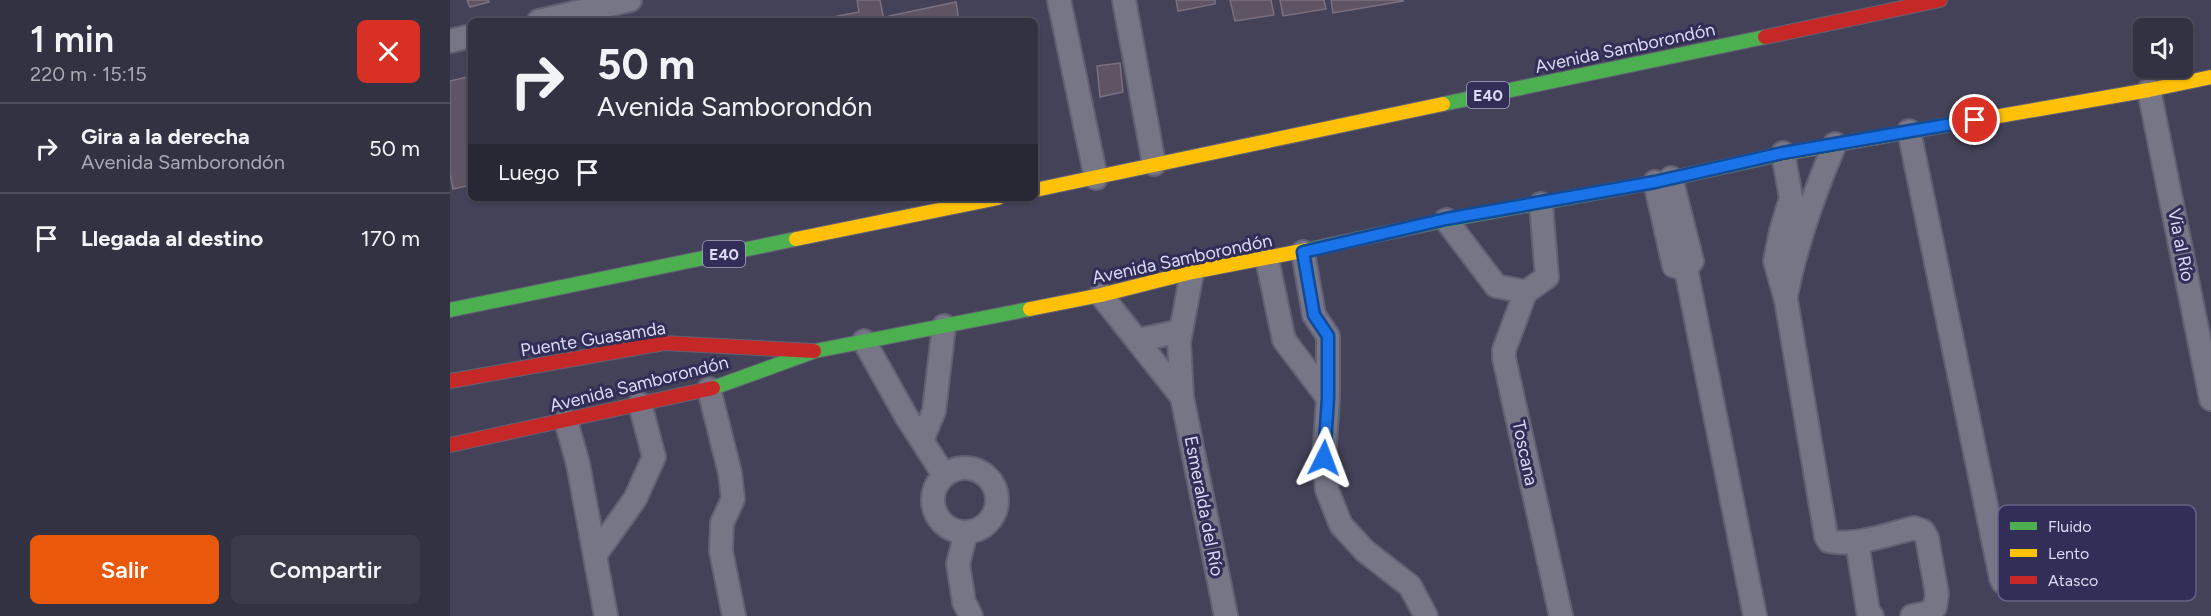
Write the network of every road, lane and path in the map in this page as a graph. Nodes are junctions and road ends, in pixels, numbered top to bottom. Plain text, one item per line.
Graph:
1 (630, 0) edge
2 (1059, 0) edge
3 (1124, 0) edge
4 (1940, 0) edge
5 (552, 18) edge
6 (468, 37) edge
7 (450, 41) edge
8 (2211, 77) edge
9 (2149, 90) junction
10 (1910, 131) junction
11 (1835, 144) junction
12 (1783, 153) junction
13 (1154, 164) junction
14 (1096, 178) junction
15 (1663, 180) junction
16 (1038, 189) edge
17 (983, 201) edge
18 (1540, 204) junction
19 (1446, 219) junction
20 (1303, 252) junction
21 (1268, 259) junction
22 (1192, 272) junction
23 (1526, 291) junction
24 (1101, 295) junction
25 (1786, 300) junction
26 (450, 310) edge
27 (1314, 311) junction
28 (1280, 317) junction
29 (944, 326) junction
30 (1181, 331) junction
31 (864, 340) junction
32 (1138, 340) junction
33 (815, 351) junction
34 (450, 381) edge
35 (709, 388) junction
36 (936, 390) junction
37 (896, 396) junction
38 (1182, 397) junction
39 (1328, 398) junction
40 (2211, 399) edge
41 (640, 404) junction
42 (567, 421) junction
43 (922, 440) junction
44 (450, 445) edge
45 (944, 475) junction
46 (966, 532) junction
47 (1993, 533) dead end
48 (1857, 542) junction
49 (595, 555) junction
50 (606, 616) edge
51 (734, 616) edge
52 (971, 616) edge
53 (1226, 616) edge
54 (1425, 616) edge
55 (1561, 616) edge
56 (1755, 616) edge
57 (1872, 616) edge
58 (1912, 616) edge

1 - 5 street
2 - 14 street
3 - 13 street
4 - 13 main road, Avenida Samborondón / E40
6 - 7 street
8 - 9 main road, Avenida Samborondón
9 - 10 main road, Avenida Samborondón
9 - 40 street, Via al Río
10 - 11 main road, Avenida Samborondón
10 - 47 street
11 - 12 main road, Avenida Samborondón
11 - 25 street
12 - 15 main road, Avenida Samborondón
12 - 25 street
13 - 14 main road, Avenida Samborondón / E40
14 - 16 main road, Avenida Samborondón / E40
15 - 18 main road, Avenida Samborondón
15 - 56 street
17 - 26 main road, E40
18 - 19 main road, Avenida Samborondón
18 - 23 street, Toscana
19 - 20 main road, Avenida Samborondón
19 - 23 street
20 - 21 main road, Avenida Samborondón
20 - 27 street
21 - 22 main road, Avenida Samborondón
21 - 28 street
22 - 24 main road, Avenida Samborondón
22 - 30 street, Esmeralda del Río
23 - 55 street, Toscana
24 - 29 main road, Avenida Samborondón
24 - 32 street, Esmeralda del Río
25 - 48 street
27 - 28 street
27 - 39 street
28 - 39 street
29 - 31 main road, Avenida Samborondón
29 - 36 street
30 - 32 street
30 - 38 street, Esmeralda del Río
31 - 33 main road, Avenida Samborondón
31 - 37 street
32 - 38 street, Esmeralda del Río
33 - 34 main road, Puente Guasamda
33 - 35 main road, Avenida Samborondón
35 - 41 main road, Avenida Samborondón
35 - 51 street
36 - 37 street
36 - 43 street
37 - 43 street
38 - 53 street, Esmeralda del Río
39 - 54 street
41 - 42 main road, Avenida Samborondón
41 - 49 street
42 - 44 main road, Avenida Samborondón
42 - 49 street
43 - 45 street
45 - 46 street
45 - 46 street
46 - 52 street
48 - 57 street
48 - 58 street
49 - 50 street

